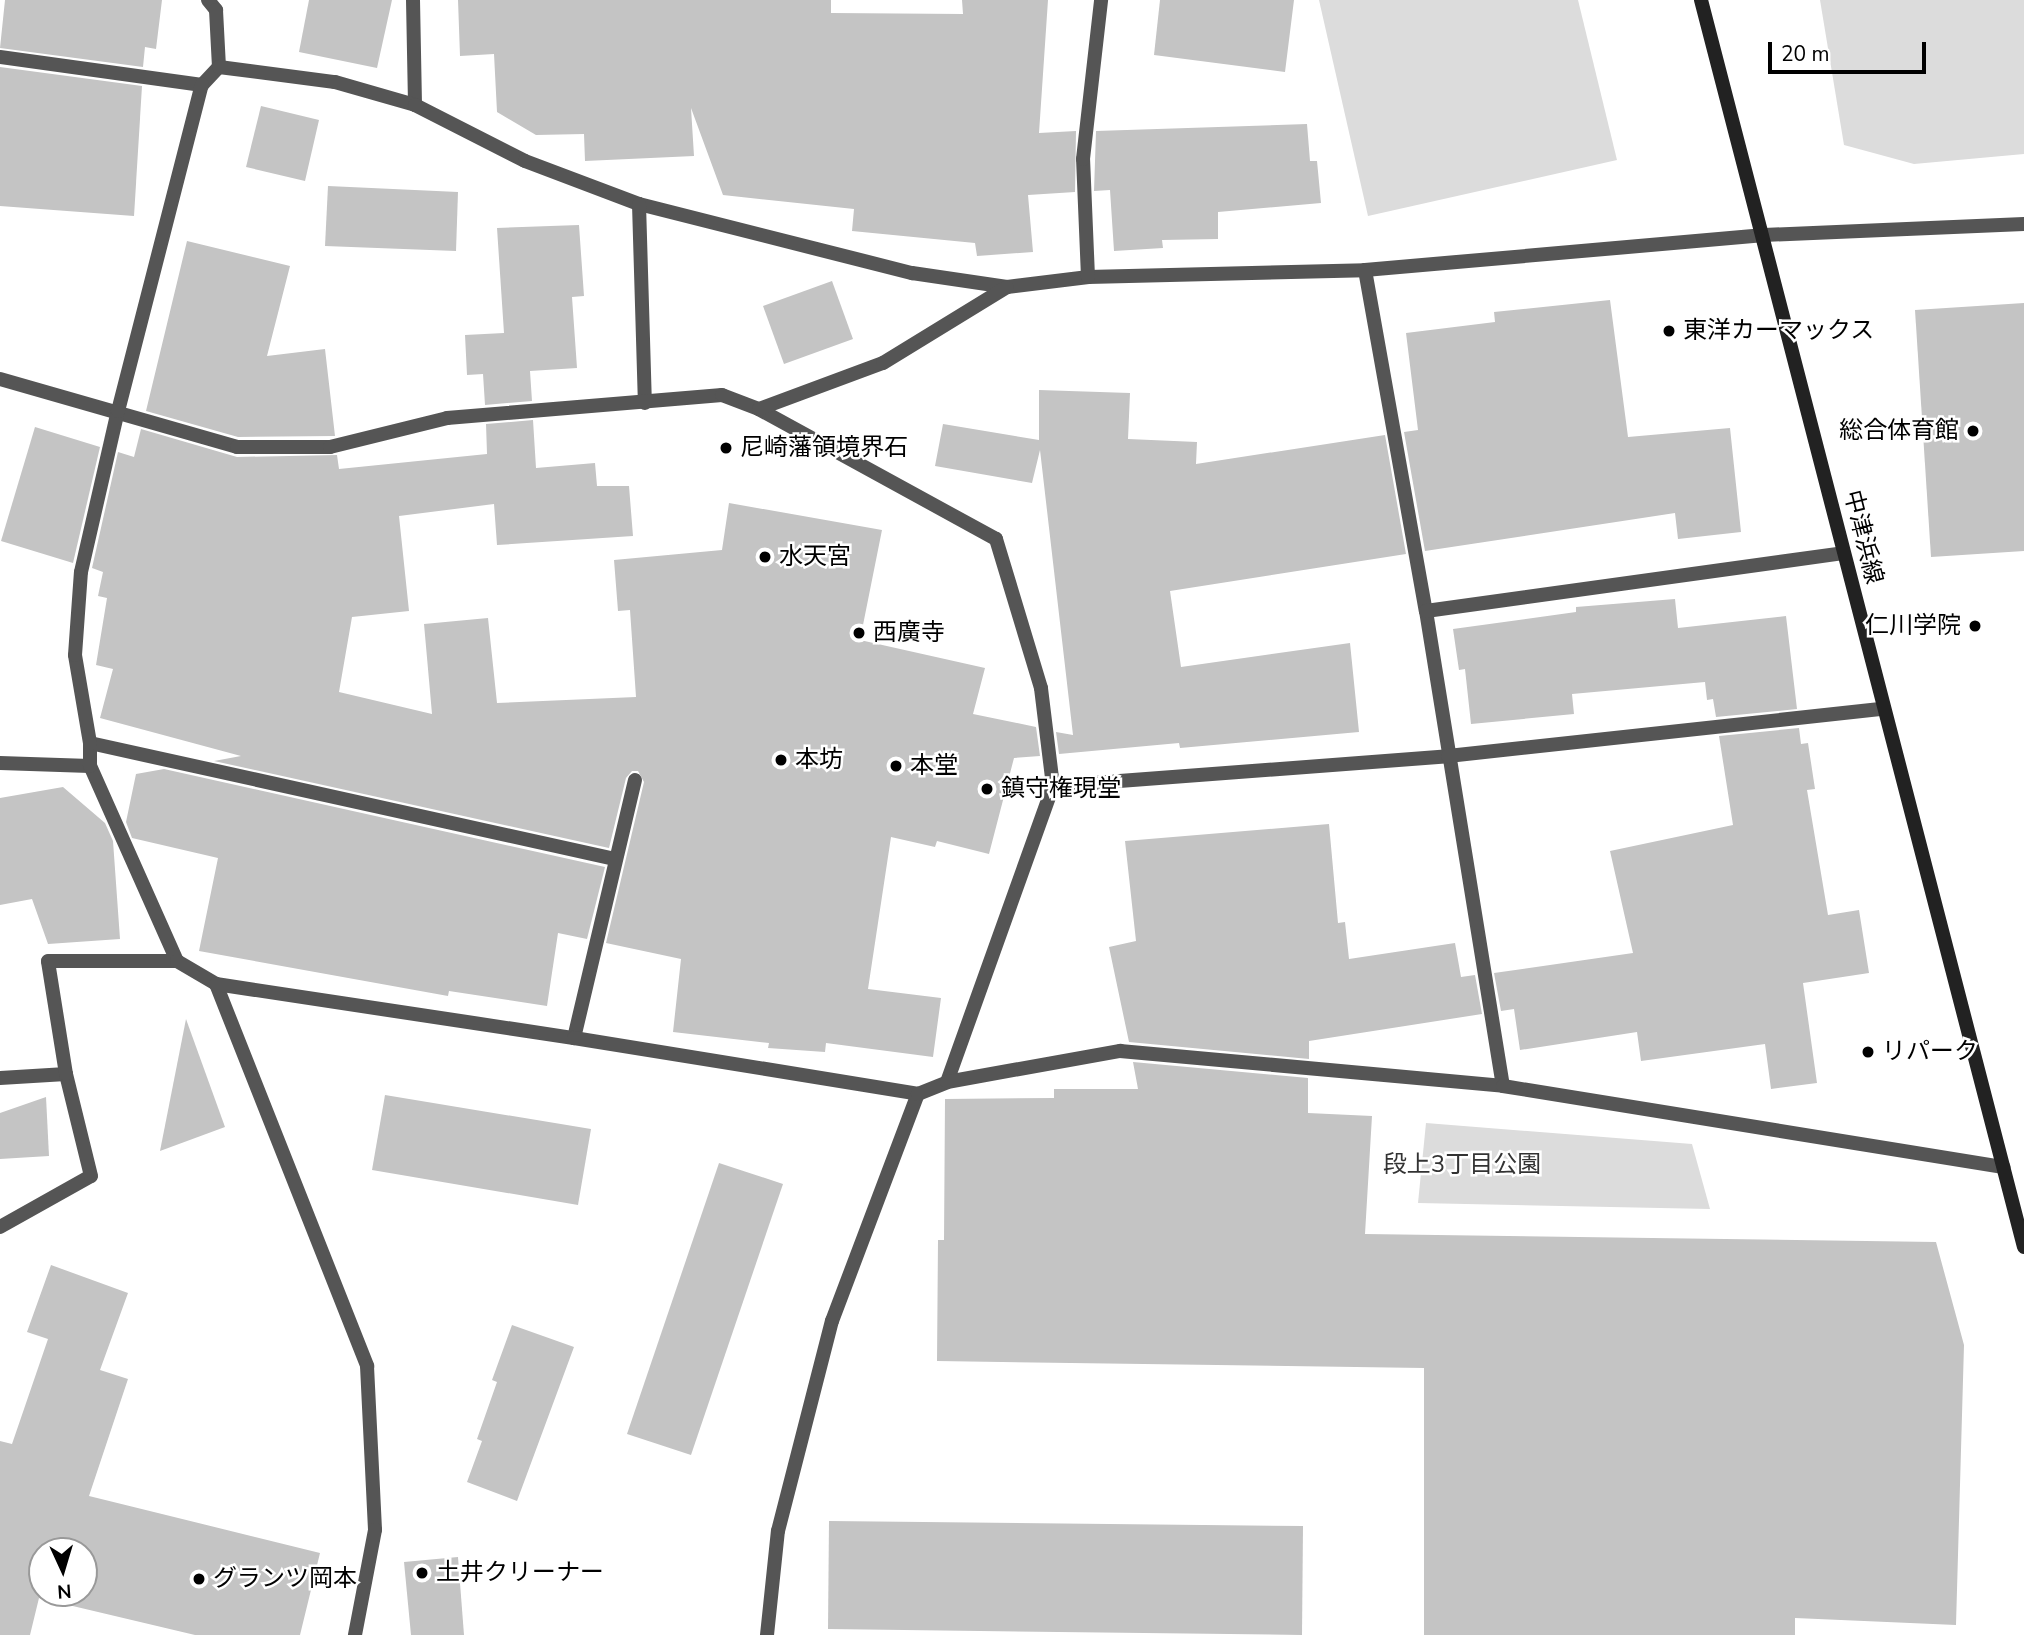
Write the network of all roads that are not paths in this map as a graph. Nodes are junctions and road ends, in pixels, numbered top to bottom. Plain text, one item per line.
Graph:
1 (208, 0) edge
2 (413, 0) edge
3 (1101, 0) edge
4 (1701, 0) edge
5 (0, 57) edge
6 (219, 67) junction
7 (202, 85) junction
8 (415, 105) junction
9 (639, 204) junction
10 (2024, 223) edge
11 (1764, 234) junction
12 (1365, 270) junction
13 (1088, 276) junction
14 (1007, 287) junction
15 (0, 379) edge
16 (645, 403) junction
17 (759, 409) junction
18 (118, 411) junction
19 (1843, 554) junction
20 (1426, 611) junction
21 (1882, 709) junction
22 (90, 743) junction
23 (1448, 756) junction
24 (0, 763) edge
25 (90, 766) junction
26 (635, 780) dead end
27 (1053, 786) junction
28 (615, 859) junction
29 (177, 961) junction
30 (216, 984) junction
31 (574, 1038) junction
32 (66, 1074) junction
33 (0, 1078) edge
34 (947, 1082) junction
35 (1503, 1086) junction
36 (918, 1094) junction
37 (2003, 1167) junction
38 (0, 1227) edge
39 (2024, 1247) edge
40 (355, 1635) edge
41 (767, 1635) edge

1 - 6 street
2 - 8 street
3 - 13 street
4 - 11 street, 中津浜線
5 - 7 street
6 - 7 street
6 - 8 street
7 - 18 street
8 - 9 street
9 - 14 street
9 - 16 street
10 - 11 street
11 - 12 street
11 - 19 street, 中津浜線
12 - 13 street
12 - 20 street
13 - 14 street
14 - 17 street
15 - 18 street
16 - 17 street
16 - 18 street
17 - 27 street
18 - 22 street
19 - 20 street
19 - 21 street, 中津浜線
20 - 23 street
21 - 23 street
21 - 37 street, 中津浜線
22 - 25 street
22 - 28 street
23 - 27 street
23 - 35 street
24 - 25 street
25 - 29 street
26 - 28 street
27 - 34 street
28 - 31 street
29 - 30 street
29 - 32 street
30 - 31 street
30 - 40 street
31 - 36 street
32 - 33 street
32 - 38 street
34 - 35 street
34 - 36 street
35 - 37 street
36 - 41 street
37 - 39 street, 中津浜線

